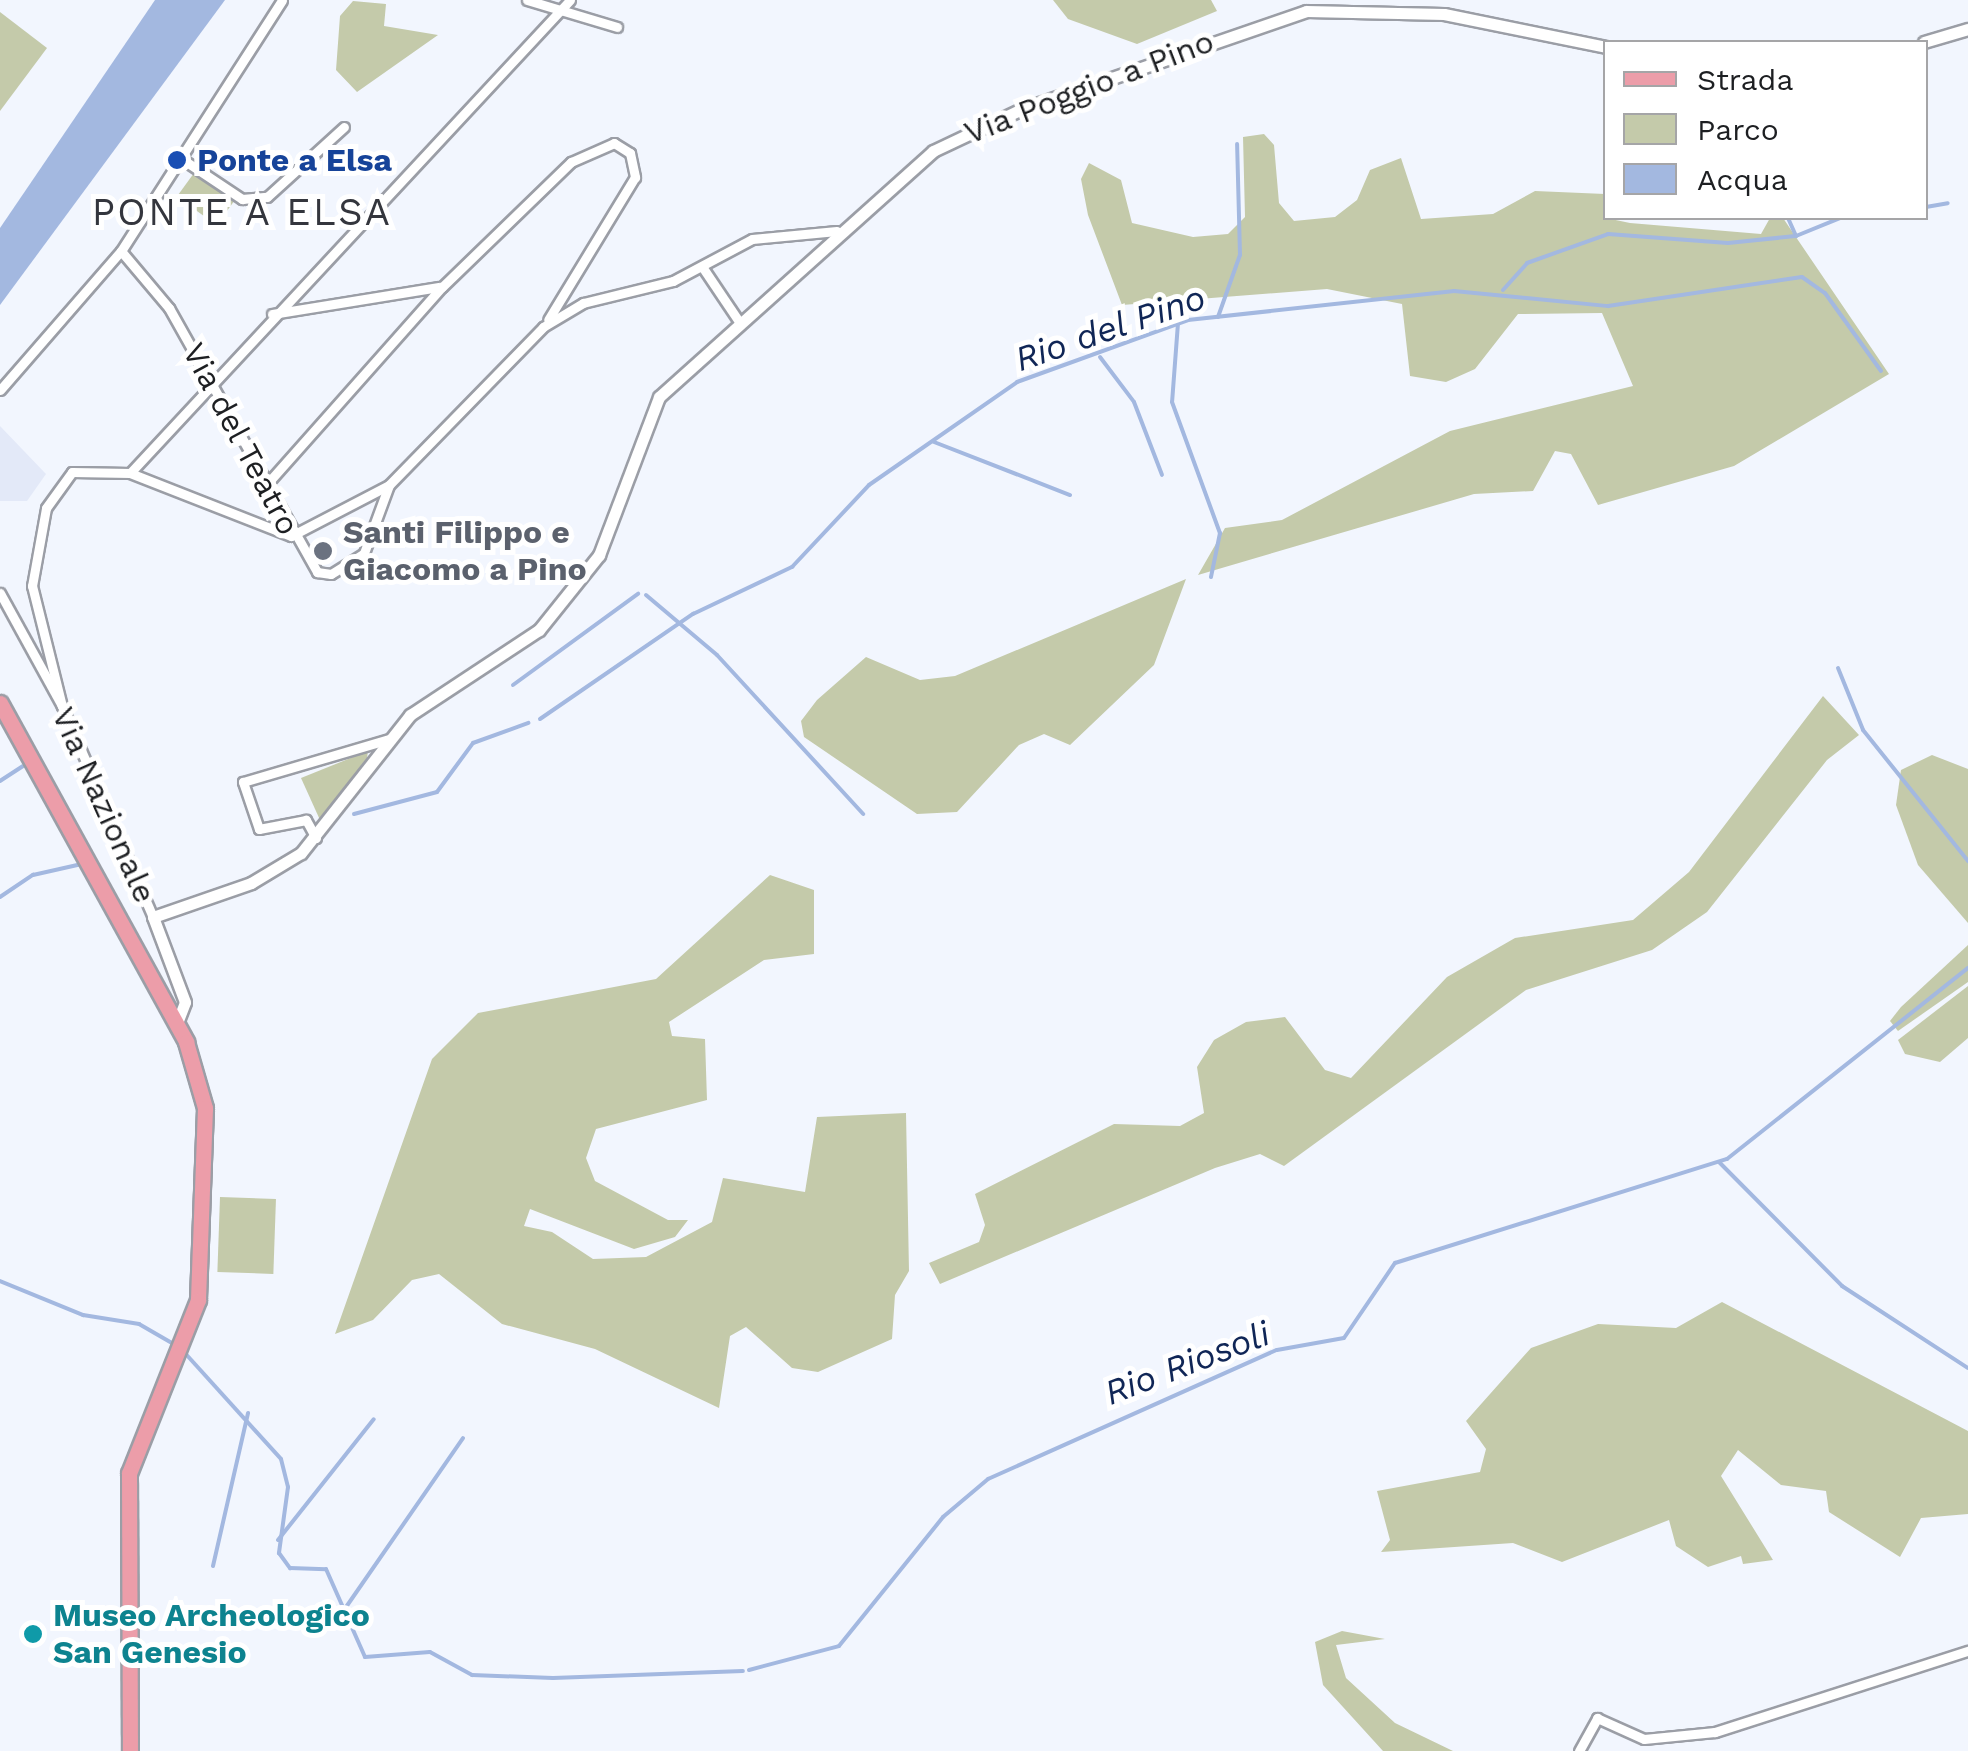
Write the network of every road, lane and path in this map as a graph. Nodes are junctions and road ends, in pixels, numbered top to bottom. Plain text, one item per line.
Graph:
1 (282, 0) edge
2 (528, 0) edge
3 (568, 2) edge
4 (617, 27) dead end
5 (1968, 29) edge
6 (1928, 41) edge
7 (1603, 46) edge
8 (344, 127) dead end
9 (185, 161) junction
10 (837, 231) junction
11 (120, 251) junction
12 (703, 268) junction
13 (442, 287) junction
14 (270, 314) junction
15 (738, 320) junction
16 (544, 327) junction
17 (210, 382) junction
18 (0, 390) edge
19 (130, 473) junction
20 (266, 485) junction
21 (389, 485) junction
22 (290, 536) junction
23 (0, 593) edge
24 (0, 703) edge
25 (62, 706) junction
26 (389, 738) junction
27 (316, 838) junction
28 (153, 917) junction
29 (177, 1023) junction
30 (1968, 1651) edge
31 (130, 1751) edge
32 (1578, 1751) edge

1 - 9 street
2 - 3 street
3 - 4 street
3 - 14 street
5 - 6 street
7 - 10 street, Via Poggio a Pino
8 - 9 street
9 - 11 street
10 - 12 street
10 - 15 street, Via Poggio a Pino
11 - 17 street, Via del Teatro
11 - 18 street
12 - 15 street
12 - 16 street
13 - 14 street
13 - 16 street
13 - 20 street
14 - 17 street
15 - 26 street, Via Poggio a Pino
16 - 21 street
17 - 19 street
17 - 20 street, Via del Teatro
19 - 22 street
19 - 25 street
20 - 22 street, Via del Teatro
21 - 22 street
21 - 22 street, Via del Teatro
23 - 25 street, Via Nazionale
24 - 29 main road
25 - 28 street, Via Nazionale
26 - 27 street, Via Poggio a Pino
26 - 27 street
27 - 28 street, Via Poggio a Pino
28 - 29 street, Via Nazionale
29 - 31 main road
30 - 32 street

